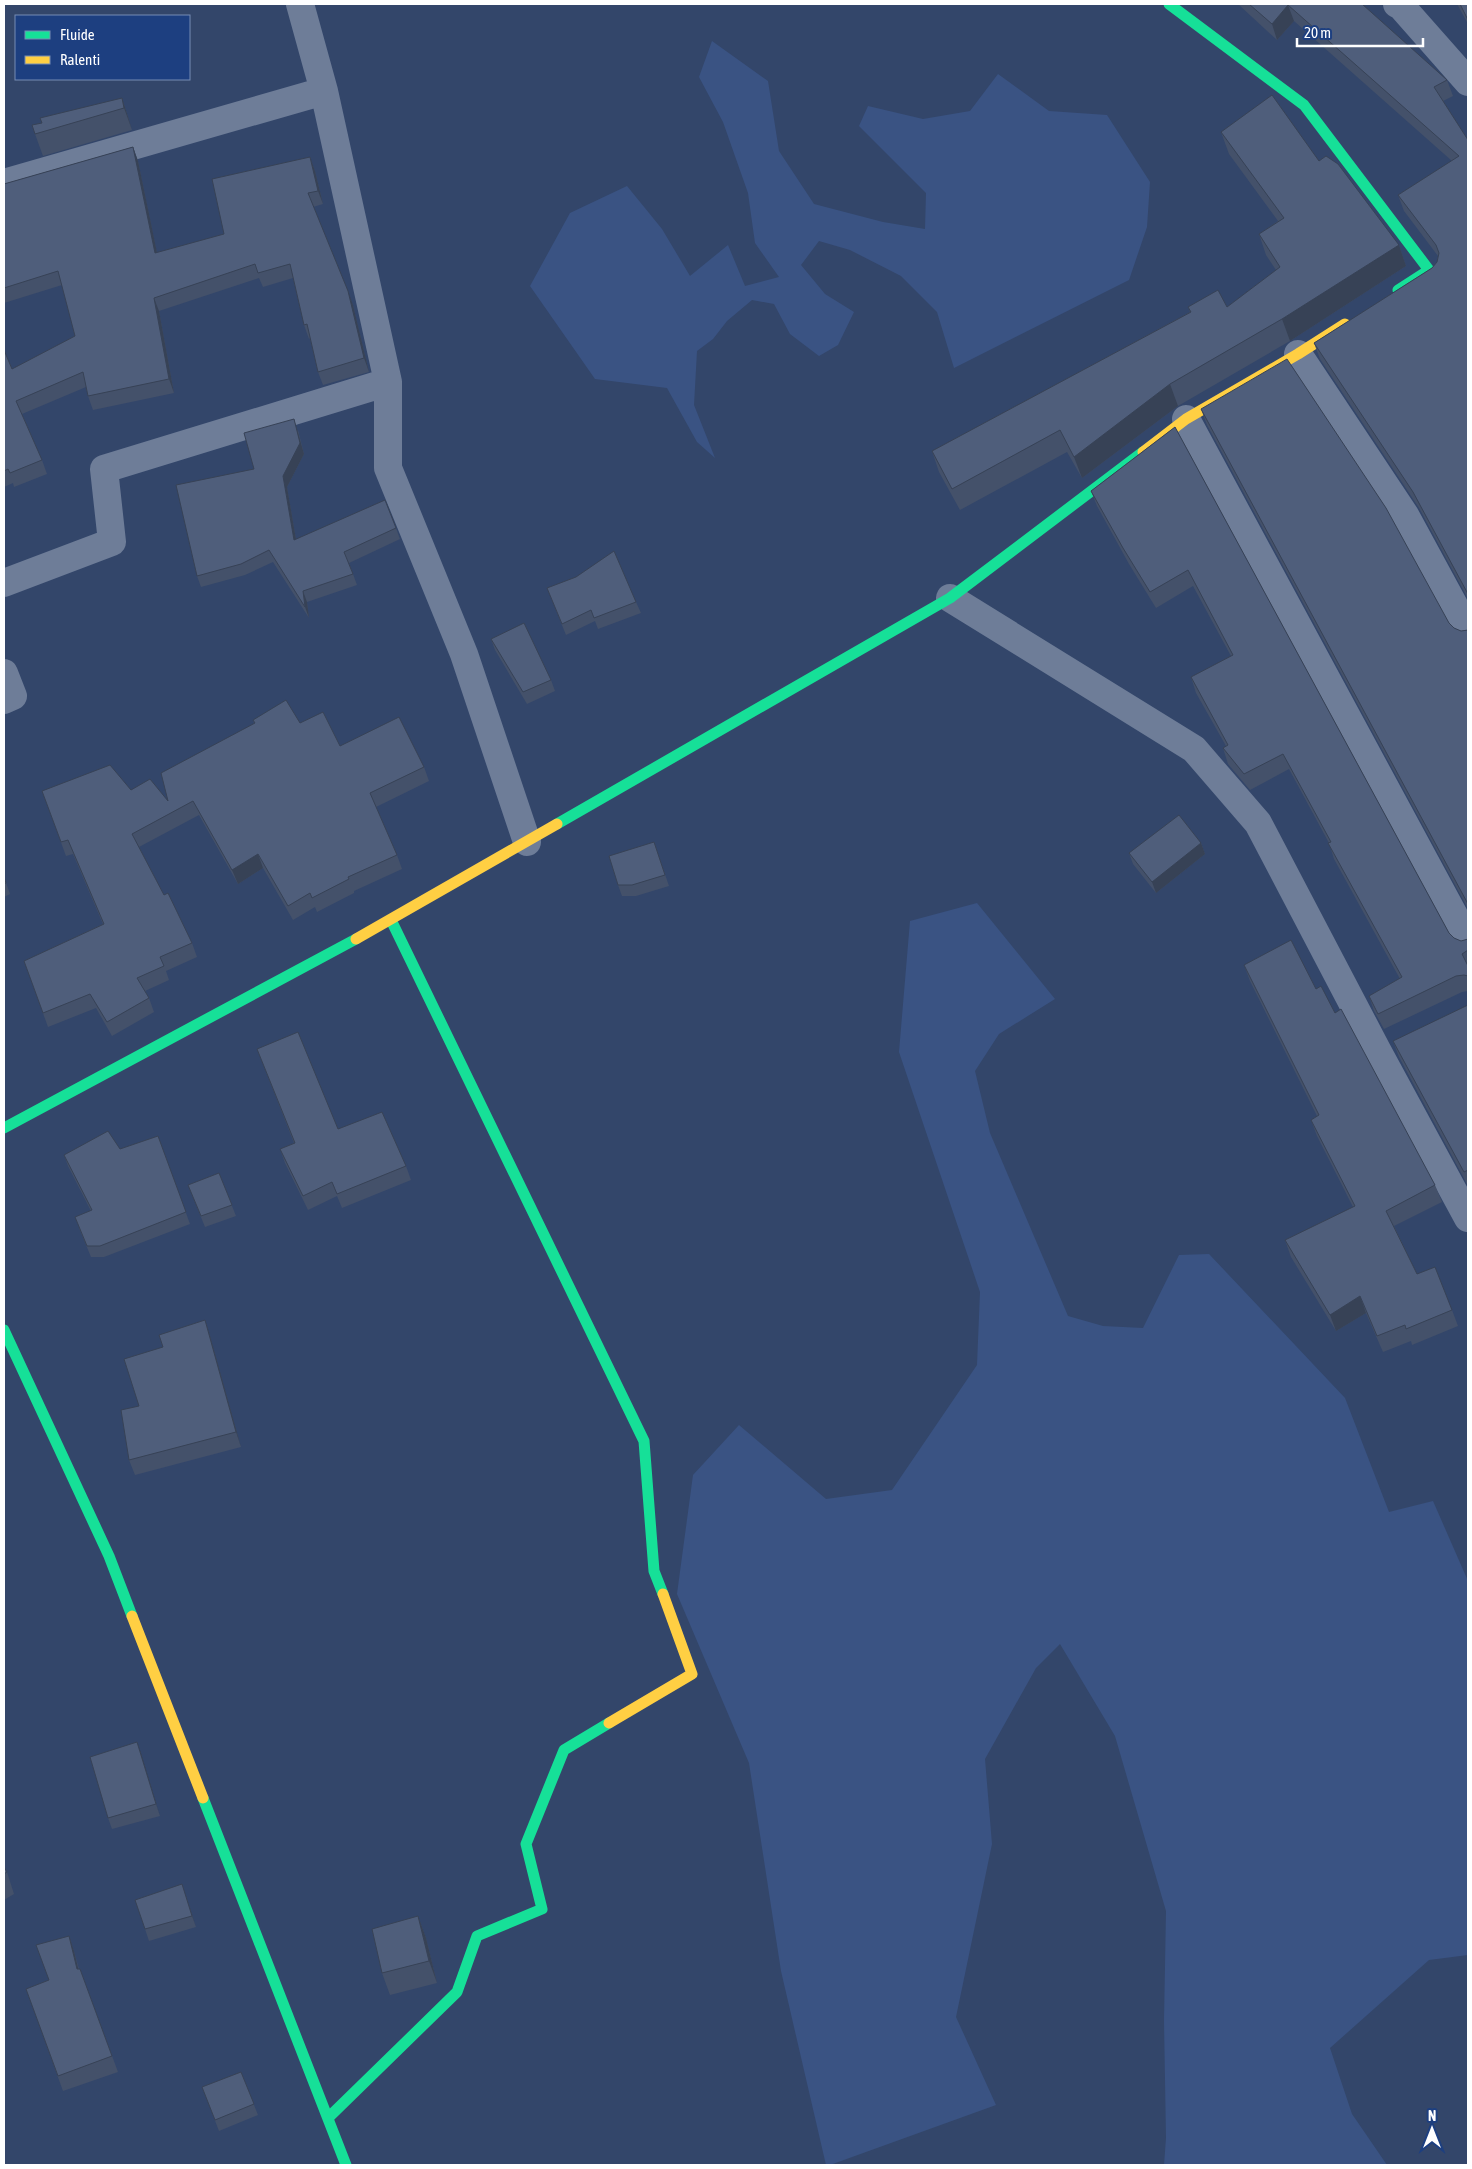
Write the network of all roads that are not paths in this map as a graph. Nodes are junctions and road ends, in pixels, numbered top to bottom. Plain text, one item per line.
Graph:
1 (300, 4) edge
2 (1170, 4) edge
3 (1397, 4) edge
4 (1468, 82) edge
5 (324, 91) junction
6 (4, 183) edge
7 (1388, 296) edge
8 (1356, 317) edge
9 (1298, 354) junction
10 (388, 382) junction
11 (1186, 419) junction
12 (4, 584) edge
13 (950, 598) junction
14 (1468, 631) edge
15 (4, 672) edge
16 (4, 700) edge
17 (528, 842) junction
18 (391, 920) junction
19 (1468, 940) edge
20 (1402, 1038) edge
21 (1377, 1050) junction
22 (4, 1128) edge
23 (1468, 1218) edge
24 (4, 1330) edge
25 (328, 2118) junction
26 (346, 2165) edge

1 - 5 street
2 - 7 street
3 - 4 street
5 - 6 street
5 - 10 street
8 - 9 street
9 - 11 street
9 - 14 street
10 - 12 street
10 - 17 street
11 - 13 street
11 - 19 street
13 - 17 street
13 - 21 street
15 - 16 street
17 - 18 street
18 - 22 street
18 - 25 street
20 - 21 street
21 - 23 street
24 - 25 street
25 - 26 street

